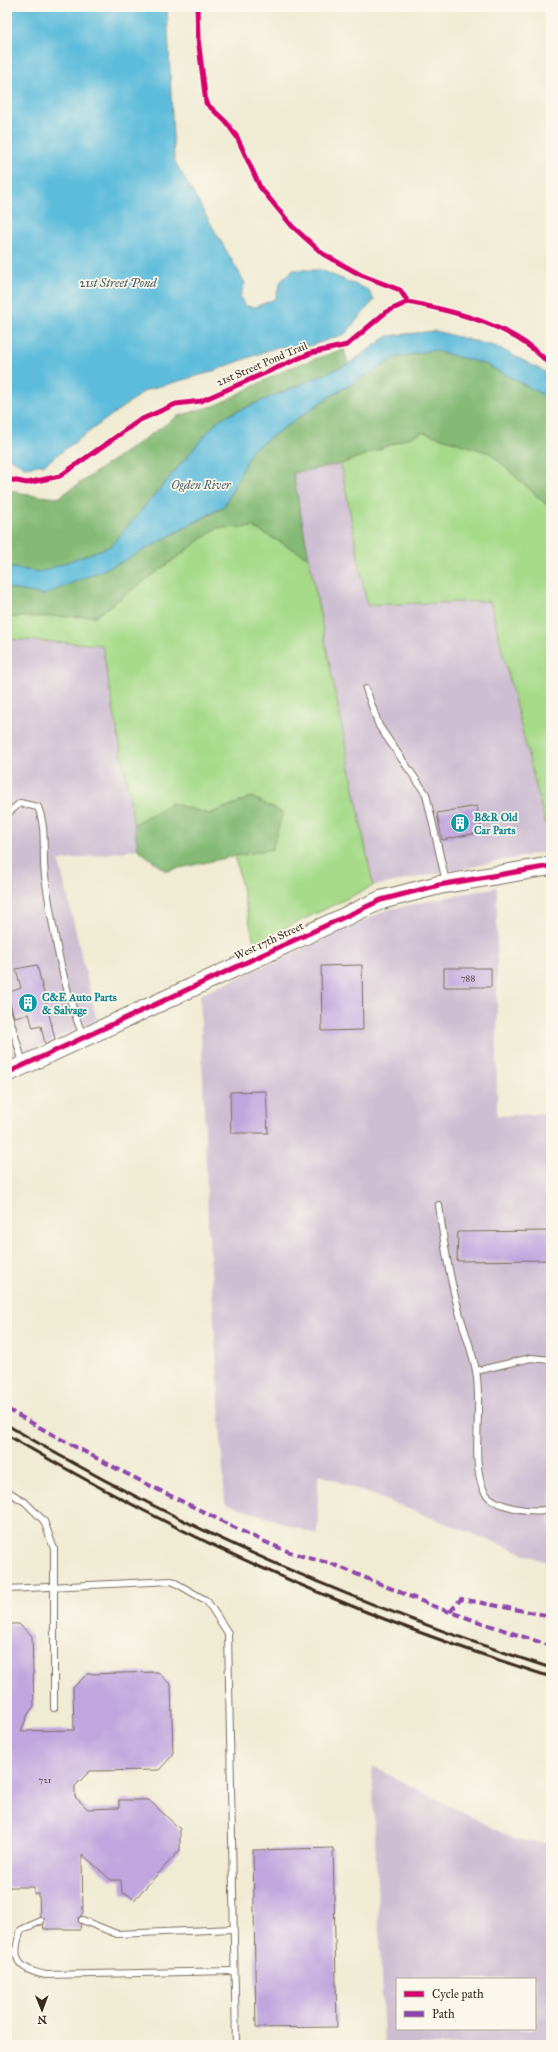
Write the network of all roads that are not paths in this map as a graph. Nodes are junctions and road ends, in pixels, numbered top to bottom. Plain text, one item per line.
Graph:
1 (366, 689) dead end
2 (7, 814) edge
3 (551, 866) edge
4 (446, 884) junction
5 (7, 1009) edge
6 (84, 1037) junction
7 (23, 1065) junction
8 (7, 1072) edge
9 (439, 1205) dead end
10 (551, 1360) edge
11 (476, 1371) junction
12 (7, 1490) edge
13 (551, 1508) edge
14 (54, 1587) junction
15 (7, 1589) edge
16 (54, 1708) dead end
17 (82, 1920) dead end
18 (41, 1921) dead end
19 (233, 1929) junction
20 (234, 1971) junction
21 (236, 2045) edge

1 - 4 lane
2 - 6 lane
3 - 4 street, West 17th Street
4 - 6 street, West 17th Street
5 - 7 lane
6 - 7 street, West 17th Street
7 - 8 street, West 17th Street
9 - 11 lane
10 - 11 lane
11 - 13 lane
12 - 14 lane
14 - 15 lane
14 - 16 lane
14 - 19 lane
17 - 19 lane
18 - 20 lane
19 - 20 lane
20 - 21 lane

